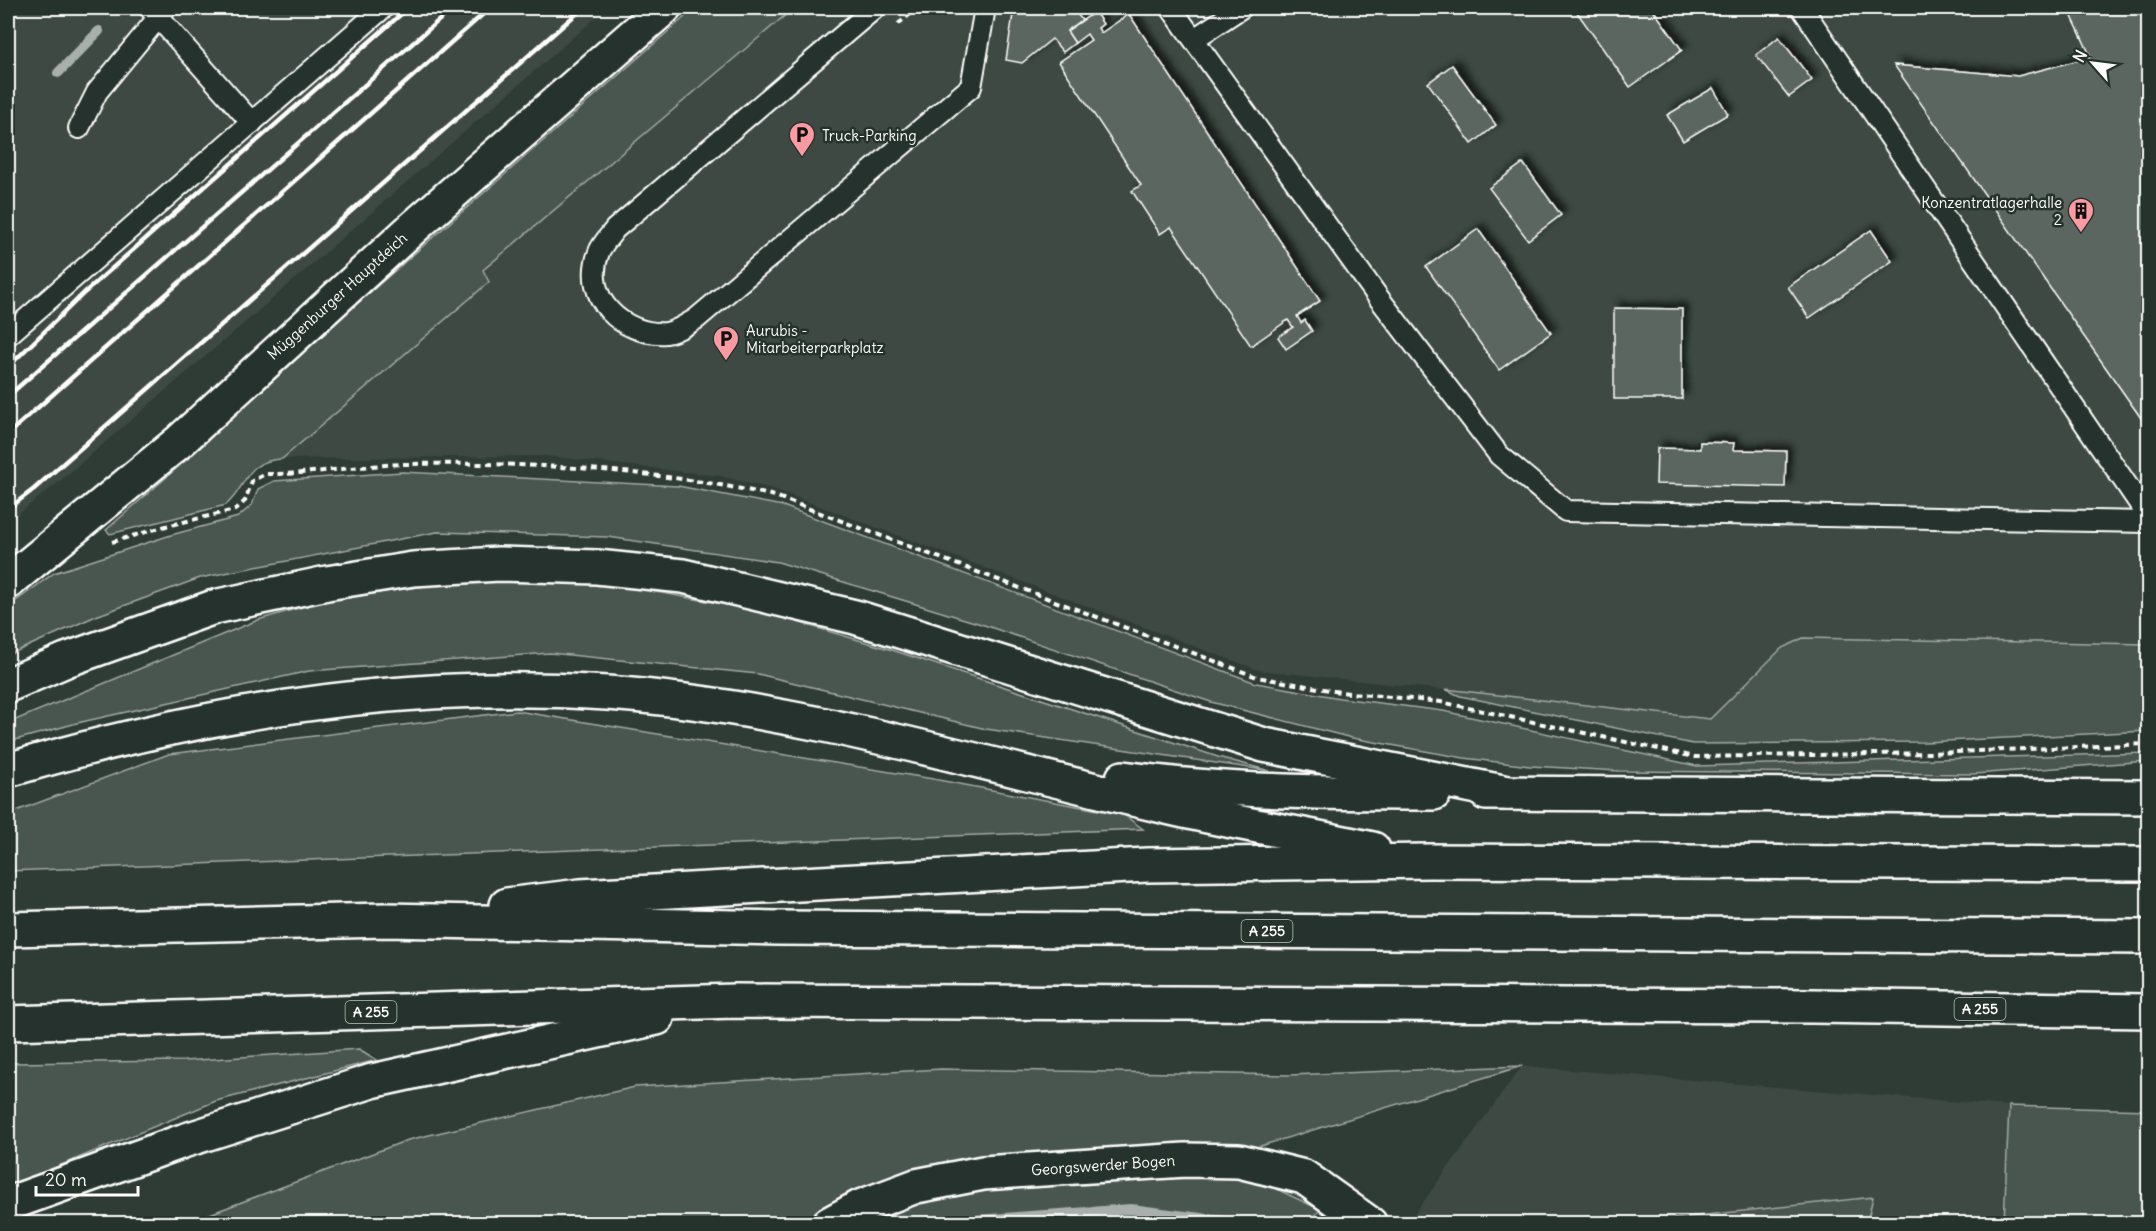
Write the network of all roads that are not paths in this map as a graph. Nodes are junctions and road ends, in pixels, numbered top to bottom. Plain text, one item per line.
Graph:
1 (383, 8) edge
2 (664, 8) edge
3 (875, 8) edge
4 (986, 8) edge
5 (1171, 8) edge
6 (1241, 8) edge
7 (1802, 8) edge
8 (158, 10) edge
9 (1194, 39) junction
10 (252, 123) junction
11 (79, 128) dead end
12 (8, 335) edge
13 (2148, 516) edge
14 (2148, 522) edge
15 (8, 582) edge
16 (8, 685) edge
17 (955, 755) junction
18 (8, 770) edge
19 (1508, 793) junction
20 (2148, 797) edge
21 (1430, 861) junction
22 (2148, 864) edge
23 (386, 920) junction
24 (8, 929) edge
25 (2148, 937) edge
26 (735, 1001) junction
27 (2148, 1011) edge
28 (8, 1023) edge
29 (8, 1204) edge
30 (829, 1224) edge
31 (1370, 1224) edge

1 - 10 lane
2 - 15 main road, Müggenburger Hauptdeich
3 - 4 lane
5 - 9 lane
6 - 9 lane
7 - 13 lane
8 - 10 lane
8 - 11 lane
9 - 14 lane
10 - 12 lane
16 - 19 main road
17 - 18 main road
17 - 19 main road
17 - 21 main road
19 - 20 main road
21 - 22 main road
21 - 23 main road
23 - 24 main road, A 255
23 - 25 main road, A 255
26 - 27 main road, A 255
26 - 28 main road, A 255
26 - 29 main road
30 - 31 main road, Georgswerder Bogen

